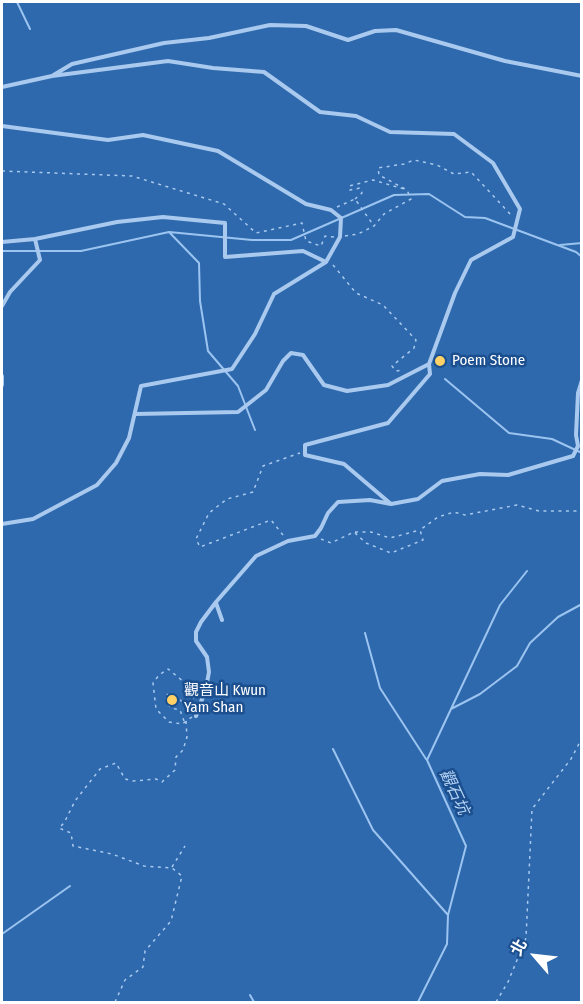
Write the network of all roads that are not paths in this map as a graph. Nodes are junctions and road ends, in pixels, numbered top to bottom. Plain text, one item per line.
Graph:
1 (52, 76) junction
2 (582, 76) edge
3 (2, 87) edge
4 (2, 126) edge
5 (35, 239) junction
6 (2, 242) edge
7 (327, 261) junction
8 (2, 306) edge
9 (429, 364) junction
10 (2, 376) edge
11 (582, 380) edge
12 (2, 385) edge
13 (135, 414) junction
14 (391, 504) junction
15 (2, 524) edge
16 (216, 602) junction
17 (222, 620) dead end
18 (196, 716) road end

1 - 2 lane
1 - 3 lane
1 - 9 lane
4 - 7 lane
5 - 6 lane
5 - 7 lane
5 - 8 lane
7 - 13 lane
9 - 13 lane
9 - 14 lane
10 - 12 lane
11 - 14 lane
13 - 15 lane
14 - 16 lane
16 - 17 lane
16 - 18 lane

